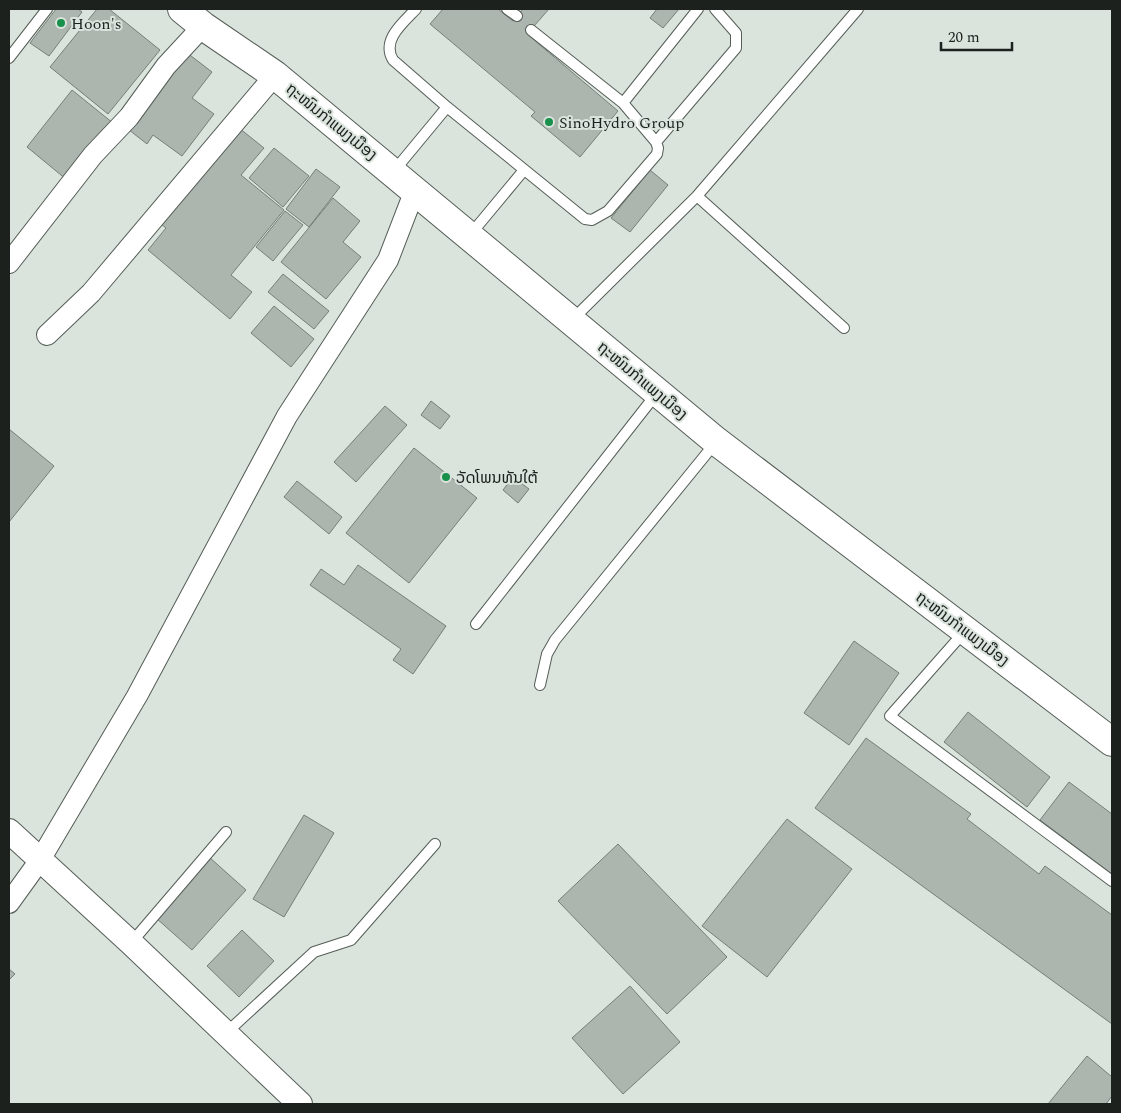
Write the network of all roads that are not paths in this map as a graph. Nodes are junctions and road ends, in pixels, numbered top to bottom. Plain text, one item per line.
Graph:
1 (47, 9) edge
2 (182, 9) edge
3 (416, 9) edge
4 (507, 9) edge
5 (698, 9) edge
6 (715, 9) edge
7 (858, 9) edge
8 (516, 16) dead end
9 (203, 26) junction
10 (531, 30) dead end
11 (9, 58) edge
12 (275, 75) junction
13 (623, 103) junction
14 (447, 107) junction
15 (656, 142) junction
16 (524, 170) junction
17 (394, 172) junction
18 (415, 190) junction
19 (697, 196) junction
20 (469, 236) junction
21 (9, 263) edge
22 (571, 320) junction
23 (844, 328) dead end
24 (47, 335) dead end
25 (658, 392) junction
26 (716, 441) junction
27 (476, 624) dead end
28 (966, 630) junction
29 (540, 685) dead end
30 (1112, 742) edge
31 (9, 830) edge
32 (226, 832) dead end
33 (435, 844) dead end
34 (40, 860) junction
35 (1112, 881) edge
36 (9, 903) edge
37 (131, 943) junction
38 (226, 1033) junction
39 (300, 1104) edge

1 - 11 lane
2 - 9 main road, ຖະໜົນກຳແພງເມືອງ
3 - 14 lane
4 - 8 lane
5 - 13 lane
6 - 15 lane
7 - 19 lane
9 - 12 main road, ຖະໜົນກຳແພງເມືອງ
9 - 21 street
10 - 13 lane
12 - 17 main road, ຖະໜົນກຳແພງເມືອງ
12 - 24 street
13 - 15 lane
14 - 16 lane
14 - 17 lane
15 - 16 lane
16 - 20 lane
17 - 18 main road, ຖະໜົນກຳແພງເມືອງ
18 - 20 main road, ຖະໜົນກຳແພງເມືອງ
18 - 34 street
19 - 22 lane
19 - 23 lane
20 - 22 main road, ຖະໜົນກຳແພງເມືອງ
22 - 25 main road, ຖະໜົນກຳແພງເມືອງ
25 - 26 main road, ຖະໜົນກຳແພງເມືອງ
25 - 27 lane
26 - 28 main road, ຖະໜົນກຳແພງເມືອງ
26 - 29 lane
28 - 30 main road, ຖະໜົນກຳແພງເມືອງ
28 - 35 lane
31 - 34 street
32 - 37 lane
33 - 38 lane
34 - 36 street
34 - 37 street
37 - 38 street
38 - 39 street

